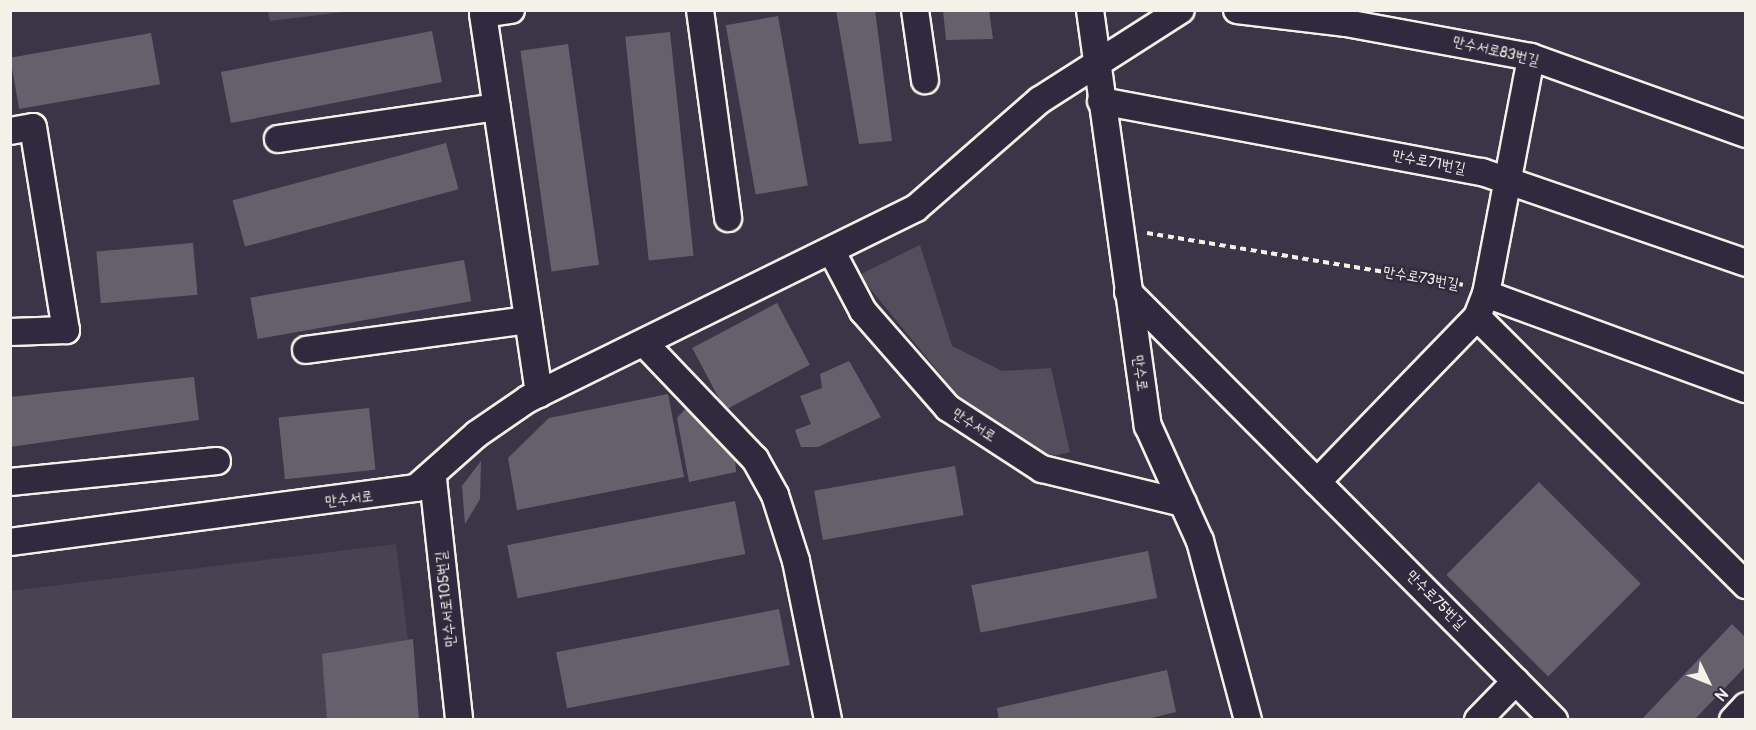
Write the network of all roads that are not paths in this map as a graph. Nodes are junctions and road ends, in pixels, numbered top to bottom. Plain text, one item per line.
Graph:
1 (511, 10) edge
2 (700, 10) edge
3 (915, 10) edge
4 (1090, 10) edge
5 (1237, 10) edge
6 (1170, 13) edge
7 (1531, 57) junction
8 (1098, 62) junction
9 (925, 80) dead end
10 (1101, 101) junction
11 (497, 107) junction
12 (10, 131) edge
13 (1746, 134) edge
14 (278, 139) dead end
15 (1508, 180) junction
16 (728, 218) dead end
17 (832, 252) junction
18 (1746, 263) edge
19 (1128, 292) junction
20 (1481, 305) junction
21 (528, 320) junction
22 (10, 332) edge
23 (644, 343) junction
24 (306, 350) dead end
25 (1746, 389) edge
26 (539, 394) junction
27 (217, 461) dead end
28 (433, 479) junction
29 (10, 482) edge
30 (1317, 482) junction
31 (1183, 503) junction
32 (10, 542) edge
33 (1746, 585) edge
34 (1516, 681) junction
35 (1746, 706) edge
36 (459, 720) edge
37 (828, 720) edge
38 (1248, 720) edge
39 (1478, 720) edge
40 (1554, 720) edge
41 (1732, 720) edge

1 - 11 street
2 - 16 street
3 - 9 street
4 - 8 street, 만수로
5 - 7 street, 만수서로83번길
6 - 8 street, 만수서로
7 - 13 street, 만수서로83번길
7 - 15 street
8 - 10 street, 만수로
8 - 17 street, 만수서로
10 - 15 street, 만수로71번길
10 - 19 street, 만수로
11 - 14 street
11 - 21 street
12 - 22 street
15 - 18 street, 만수로71번길
15 - 20 street
17 - 23 street, 만수서로
17 - 31 street, 만수서로
19 - 30 street, 만수로75번길
19 - 31 street, 만수로
20 - 25 street
20 - 30 street
20 - 33 street
21 - 24 street
21 - 26 street
23 - 26 street, 만수서로
23 - 37 street
26 - 28 street, 만수서로
27 - 29 street
28 - 32 street, 만수서로
28 - 36 street, 만수서로105번길
30 - 34 street, 만수로75번길
31 - 38 street, 만수로
34 - 39 street
34 - 40 street, 만수로75번길
35 - 41 street

